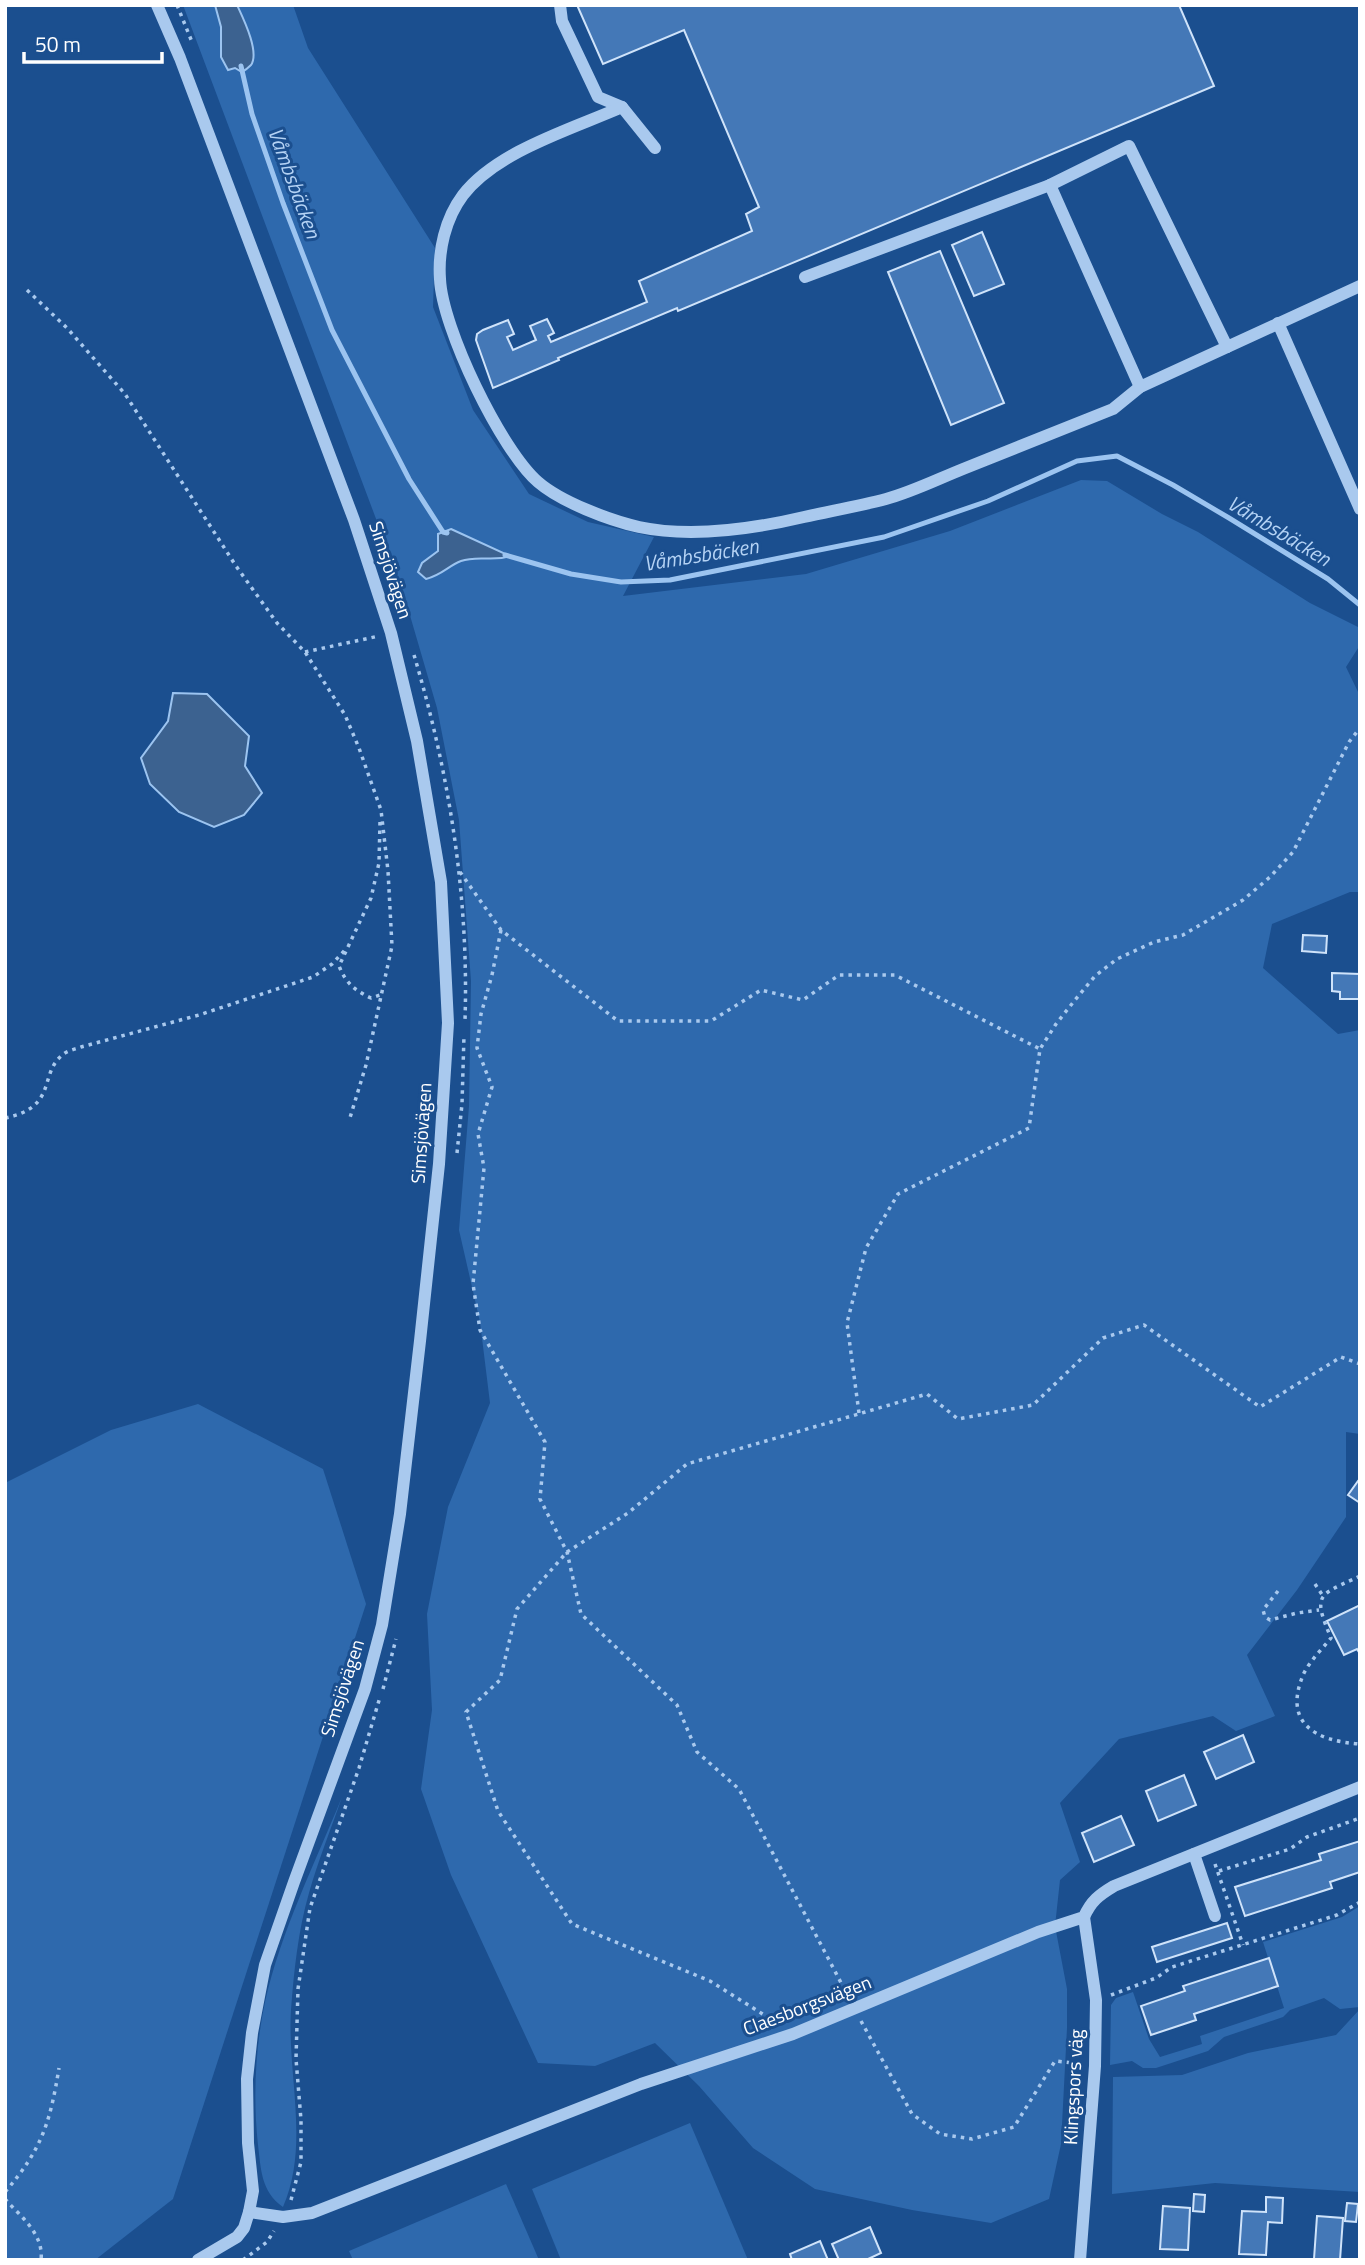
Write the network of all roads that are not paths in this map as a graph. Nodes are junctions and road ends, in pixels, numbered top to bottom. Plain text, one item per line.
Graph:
1 (157, 5) edge
2 (560, 5) edge
3 (622, 107) junction
4 (655, 148) dead end
5 (1050, 185) junction
6 (805, 277) dead end
7 (1360, 286) edge
8 (1278, 323) junction
9 (1227, 347) junction
10 (1140, 387) junction
11 (1360, 509) edge
12 (1360, 1787) edge
13 (1197, 1860) junction
14 (1215, 1916) dead end
15 (1084, 1917) junction
16 (249, 2212) junction
17 (198, 2260) edge
18 (1080, 2260) edge

1 - 16 street, Simsjövägen
2 - 3 street
3 - 4 street
3 - 10 street
5 - 6 street
5 - 9 street
5 - 10 street
7 - 8 street
8 - 9 street
8 - 11 street
9 - 10 street
12 - 13 street
13 - 14 street
13 - 15 street
15 - 16 street, Claesborgsvägen
15 - 18 street, Klingspors väg
16 - 17 street, Simsjövägen

